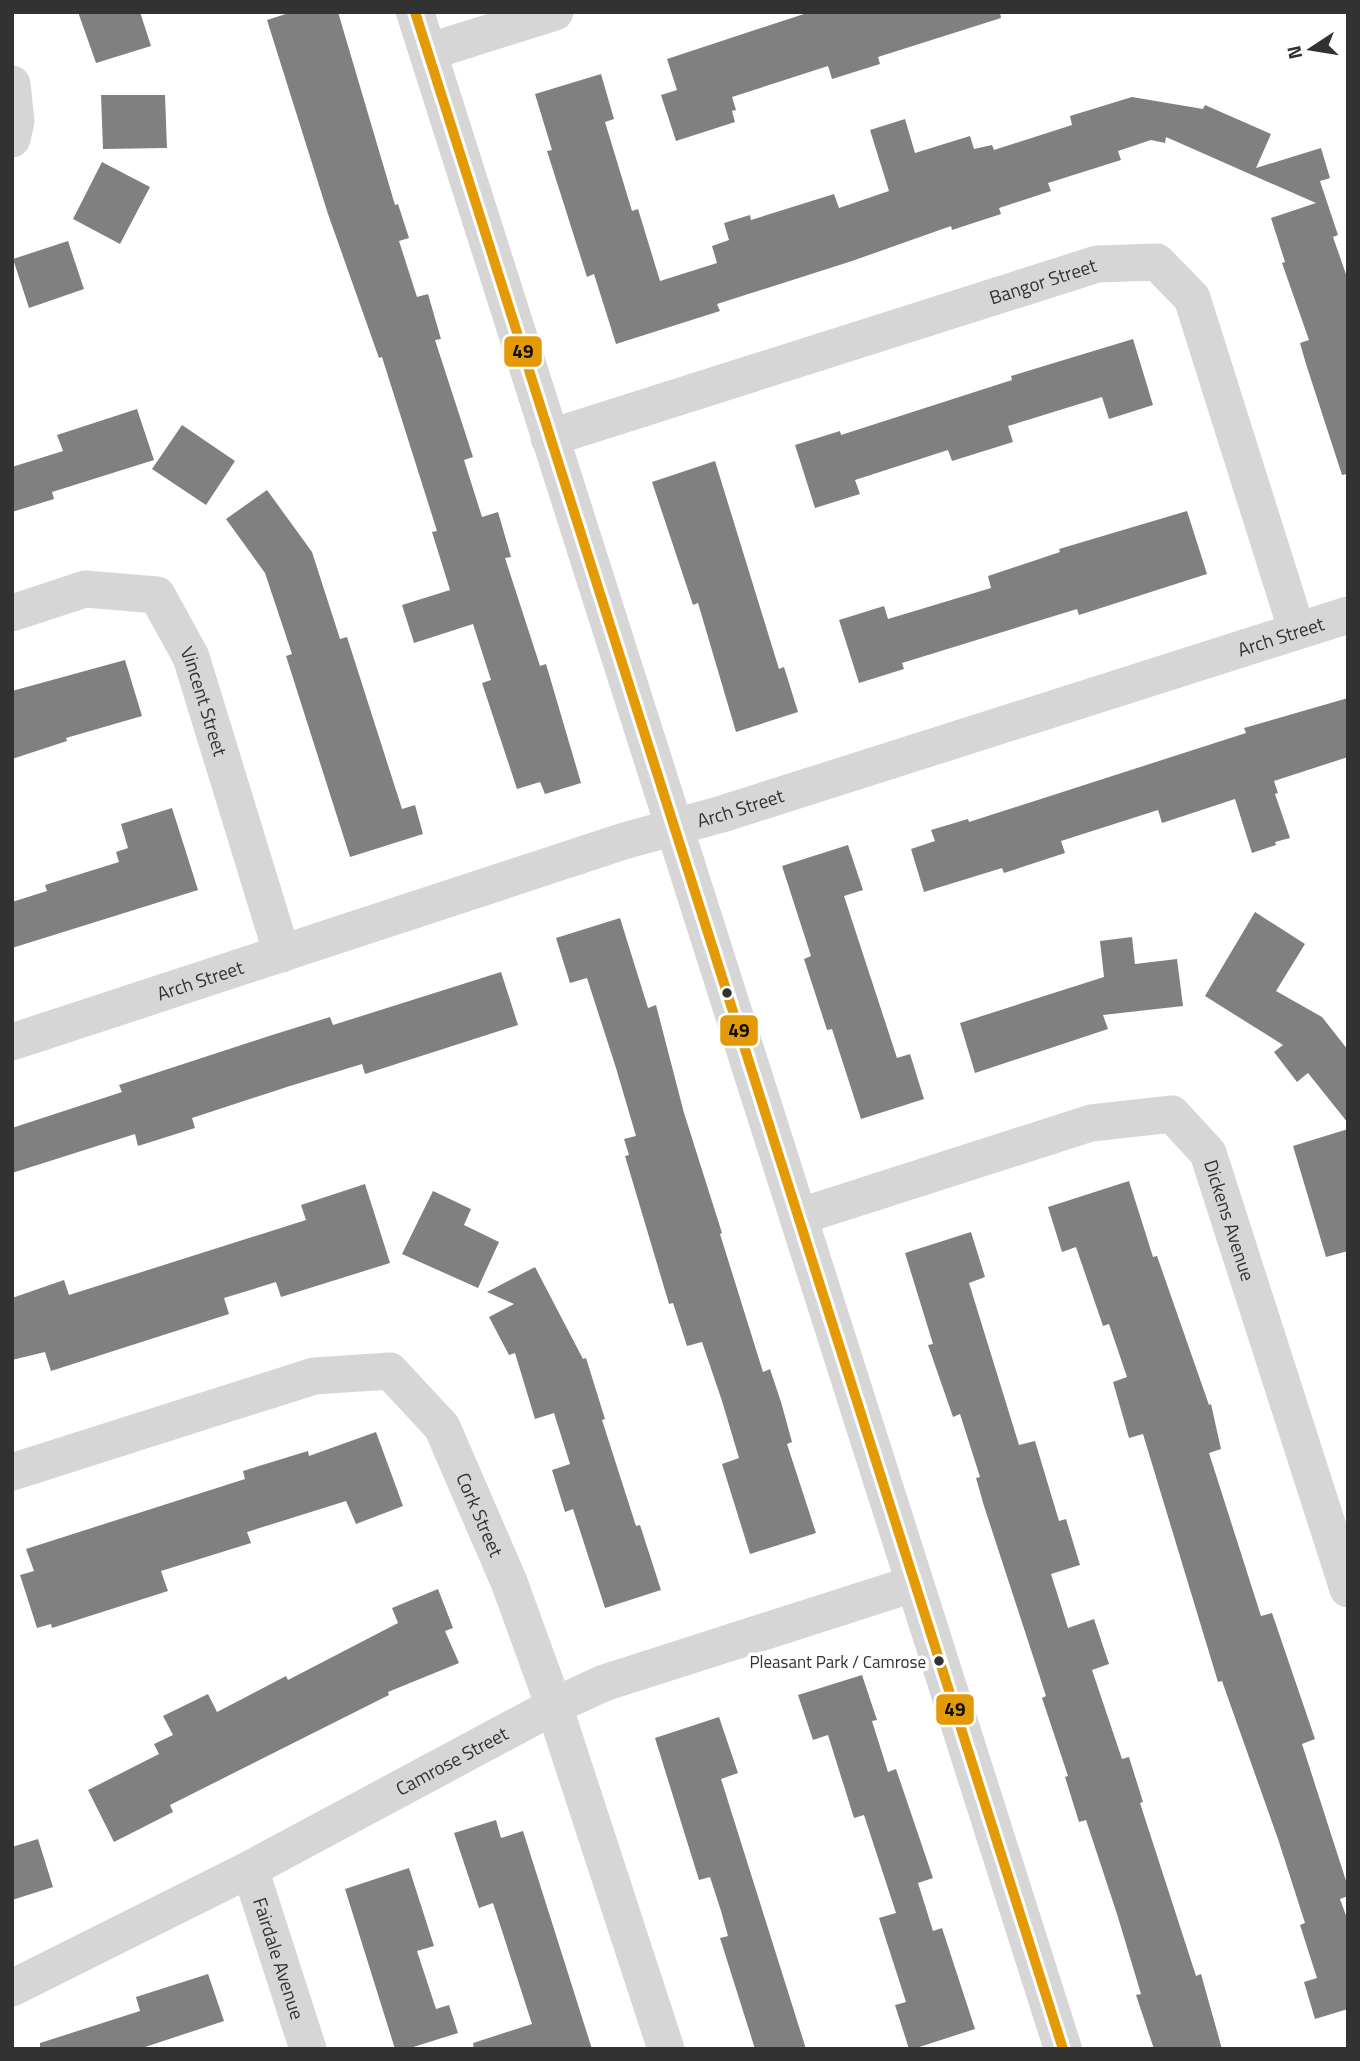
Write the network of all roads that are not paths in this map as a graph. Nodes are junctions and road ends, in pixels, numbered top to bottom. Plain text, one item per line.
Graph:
1 (415, 12) edge
2 (555, 12) edge
3 (428, 52) junction
4 (12, 84) edge
5 (12, 139) edge
6 (549, 438) junction
7 (12, 612) edge
8 (1348, 615) edge
9 (1297, 631) junction
10 (675, 825) junction
11 (282, 954) junction
12 (12, 1042) edge
13 (798, 1217) junction
14 (12, 1472) edge
15 (913, 1584) junction
16 (1348, 1589) edge
17 (554, 1706) junction
18 (250, 1870) junction
19 (12, 1988) edge
20 (308, 2049) edge
21 (666, 2049) edge
22 (1063, 2049) edge

1 - 3 street
2 - 3 street
3 - 6 street
4 - 5 street
6 - 9 street, Bangor Street
6 - 10 street
7 - 11 street, Vincent Street
8 - 9 street, Arch Street
9 - 10 street, Arch Street
10 - 11 street, Arch Street
10 - 13 street
11 - 12 street, Arch Street
13 - 15 street
13 - 16 street, Dickens Avenue
14 - 17 street, Cork Street
15 - 17 street, Camrose Street
15 - 22 street
17 - 18 street, Camrose Street
17 - 21 street, Cork Street
18 - 19 street, Camrose Street
18 - 20 street, Fairdale Avenue

